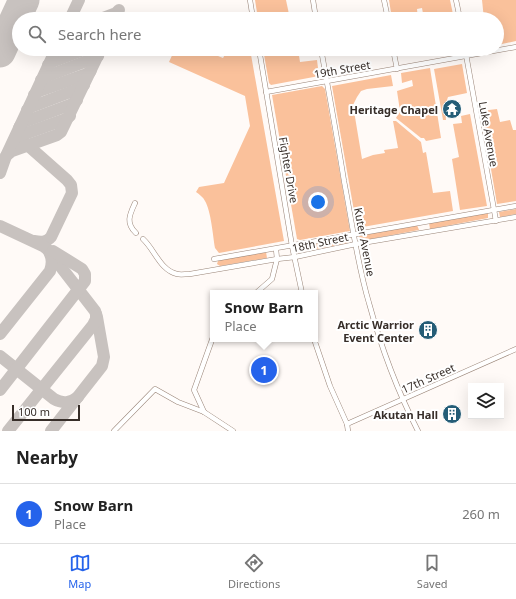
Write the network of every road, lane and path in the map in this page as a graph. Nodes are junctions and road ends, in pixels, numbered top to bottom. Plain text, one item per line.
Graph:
1 (250, 0) edge
2 (313, 0) edge
3 (384, 0) edge
4 (456, 0) edge
5 (252, 12) edge
6 (315, 12) edge
7 (387, 12) edge
8 (459, 12) edge
9 (516, 47) edge
10 (504, 49) edge
11 (260, 56) edge
12 (322, 56) edge
13 (394, 56) edge
14 (466, 56) joint
15 (397, 69) junction
16 (327, 80) junction
17 (266, 92) junction
18 (135, 203) dead end
19 (516, 206) edge
20 (494, 210) junction
21 (516, 217) edge
22 (496, 221) junction
23 (424, 223) junction
24 (426, 232) junction
25 (136, 233) dead end
26 (354, 234) junction
27 (143, 239) dead end
28 (356, 244) junction
29 (292, 246) junction
30 (276, 249) junction
31 (295, 257) junction
32 (277, 259) junction
33 (214, 260) dead end
34 (259, 290) edge
35 (301, 290) edge
36 (211, 342) edge
37 (315, 342) edge
38 (516, 349) edge
39 (403, 399) junction
40 (204, 412) junction
41 (347, 424) junction
42 (114, 431) edge
43 (233, 431) edge
44 (348, 431) edge
45 (418, 431) edge

1 - 5 street
2 - 6 street
3 - 7 street
4 - 8 street
9 - 10 street, 19th Street
11 - 17 street, Fighter Drive
12 - 16 street, Kuter Avenue
13 - 15 street
14 - 15 street, 19th Street
14 - 20 street, Luke Avenue
15 - 16 street, 19th Street
16 - 17 street, 19th Street
16 - 26 street, Kuter Avenue
17 - 29 street, Fighter Drive
18 - 25 street
19 - 20 street, 18th Street
20 - 22 street, Luke Avenue
20 - 23 street, 18th Street
21 - 22 street, 18th Street
22 - 24 street, 18th Street
23 - 24 street
23 - 26 street, 18th Street
24 - 28 street, 18th Street
26 - 28 street, Kuter Avenue
26 - 29 street, 18th Street
27 - 32 street, 18th Street
28 - 31 street, 18th Street
28 - 39 street, Kuter Avenue
29 - 30 street, 18th Street
29 - 31 street, Fighter Drive
30 - 32 street
30 - 33 street, 18th Street
31 - 32 street, 18th Street
31 - 35 street, Fighter Drive
32 - 34 street
36 - 40 street
37 - 41 street
38 - 39 street, 17th Street
39 - 41 street, 17th Street
39 - 45 street, Kuter Avenue
40 - 42 street
40 - 43 street
41 - 44 street

